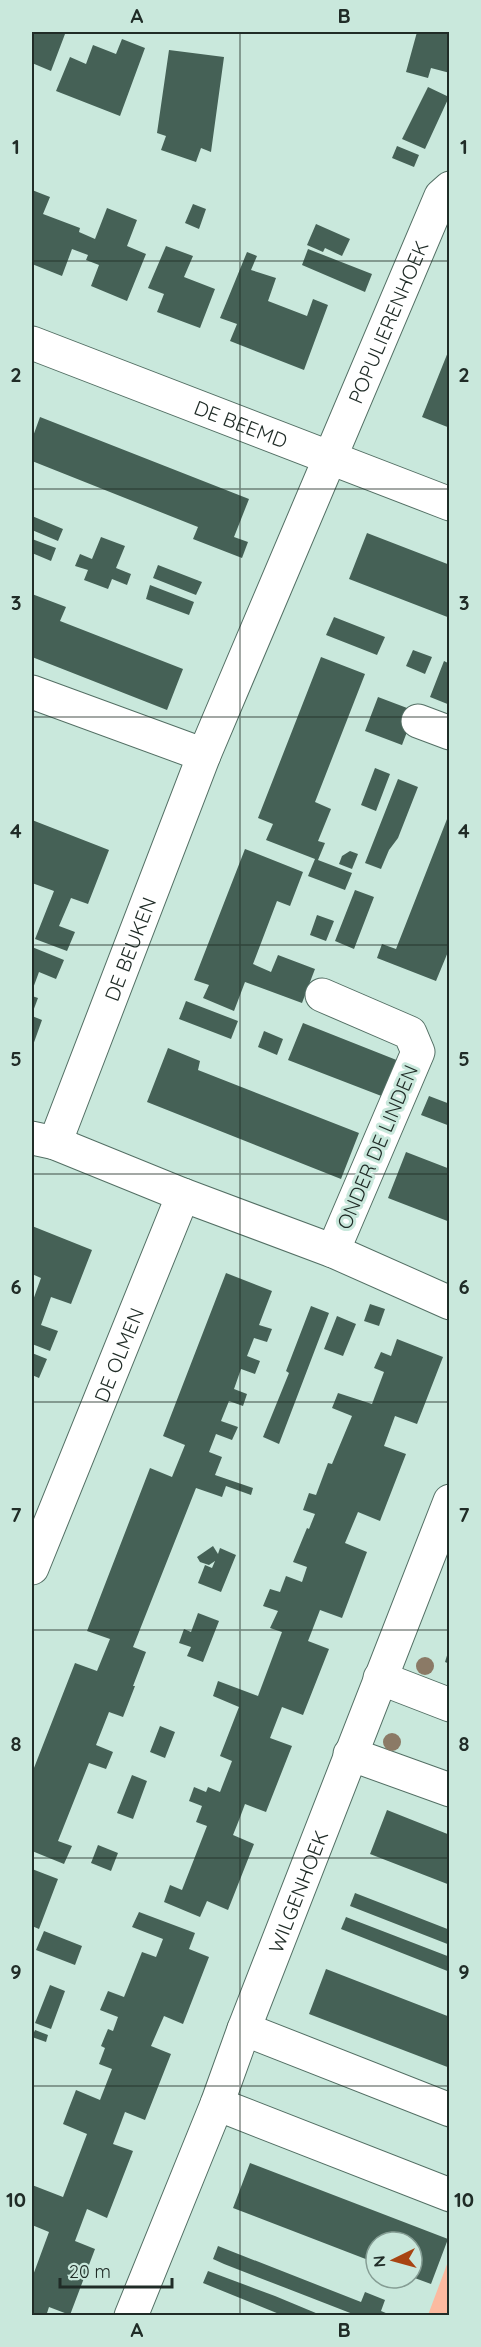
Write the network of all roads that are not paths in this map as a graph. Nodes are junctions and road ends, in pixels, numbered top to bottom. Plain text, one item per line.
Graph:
1 (450, 188) edge
2 (32, 343) edge
3 (331, 458) junction
4 (450, 504) edge
5 (32, 692) edge
6 (418, 721) dead end
7 (450, 733) edge
8 (204, 755) junction
9 (322, 995) dead end
10 (43, 1140) edge
11 (183, 1195) junction
12 (333, 1251) junction
13 (450, 1303) edge
14 (450, 1501) edge
15 (42, 1510) edge
16 (32, 1568) edge
17 (380, 1678) junction
18 (450, 1705) edge
19 (350, 1754) junction
20 (450, 1790) edge
21 (244, 2029) junction
22 (217, 2104) junction
23 (450, 2110) edge
24 (450, 2195) edge
25 (131, 2316) edge

1 - 3 street, POPULIERENHOEK
2 - 3 street, DE BEEMD
3 - 4 street, DE BEEMD
3 - 8 street, DE BEUKEN
5 - 8 street
6 - 7 street
8 - 10 street, DE BEUKEN
9 - 12 street, ONDER DE LINDEN
10 - 11 street, ONDER DE LINDEN
11 - 12 street, ONDER DE LINDEN
11 - 15 street, DE OLMEN
12 - 13 street, ONDER DE LINDEN
14 - 17 street, WILGENHOEK
15 - 16 street, DE OLMEN
17 - 18 street
17 - 19 street, WILGENHOEK
19 - 20 street
19 - 21 street, WILGENHOEK
21 - 22 street, WILGENHOEK
21 - 23 street
22 - 24 street
22 - 25 street, WILGENHOEK

